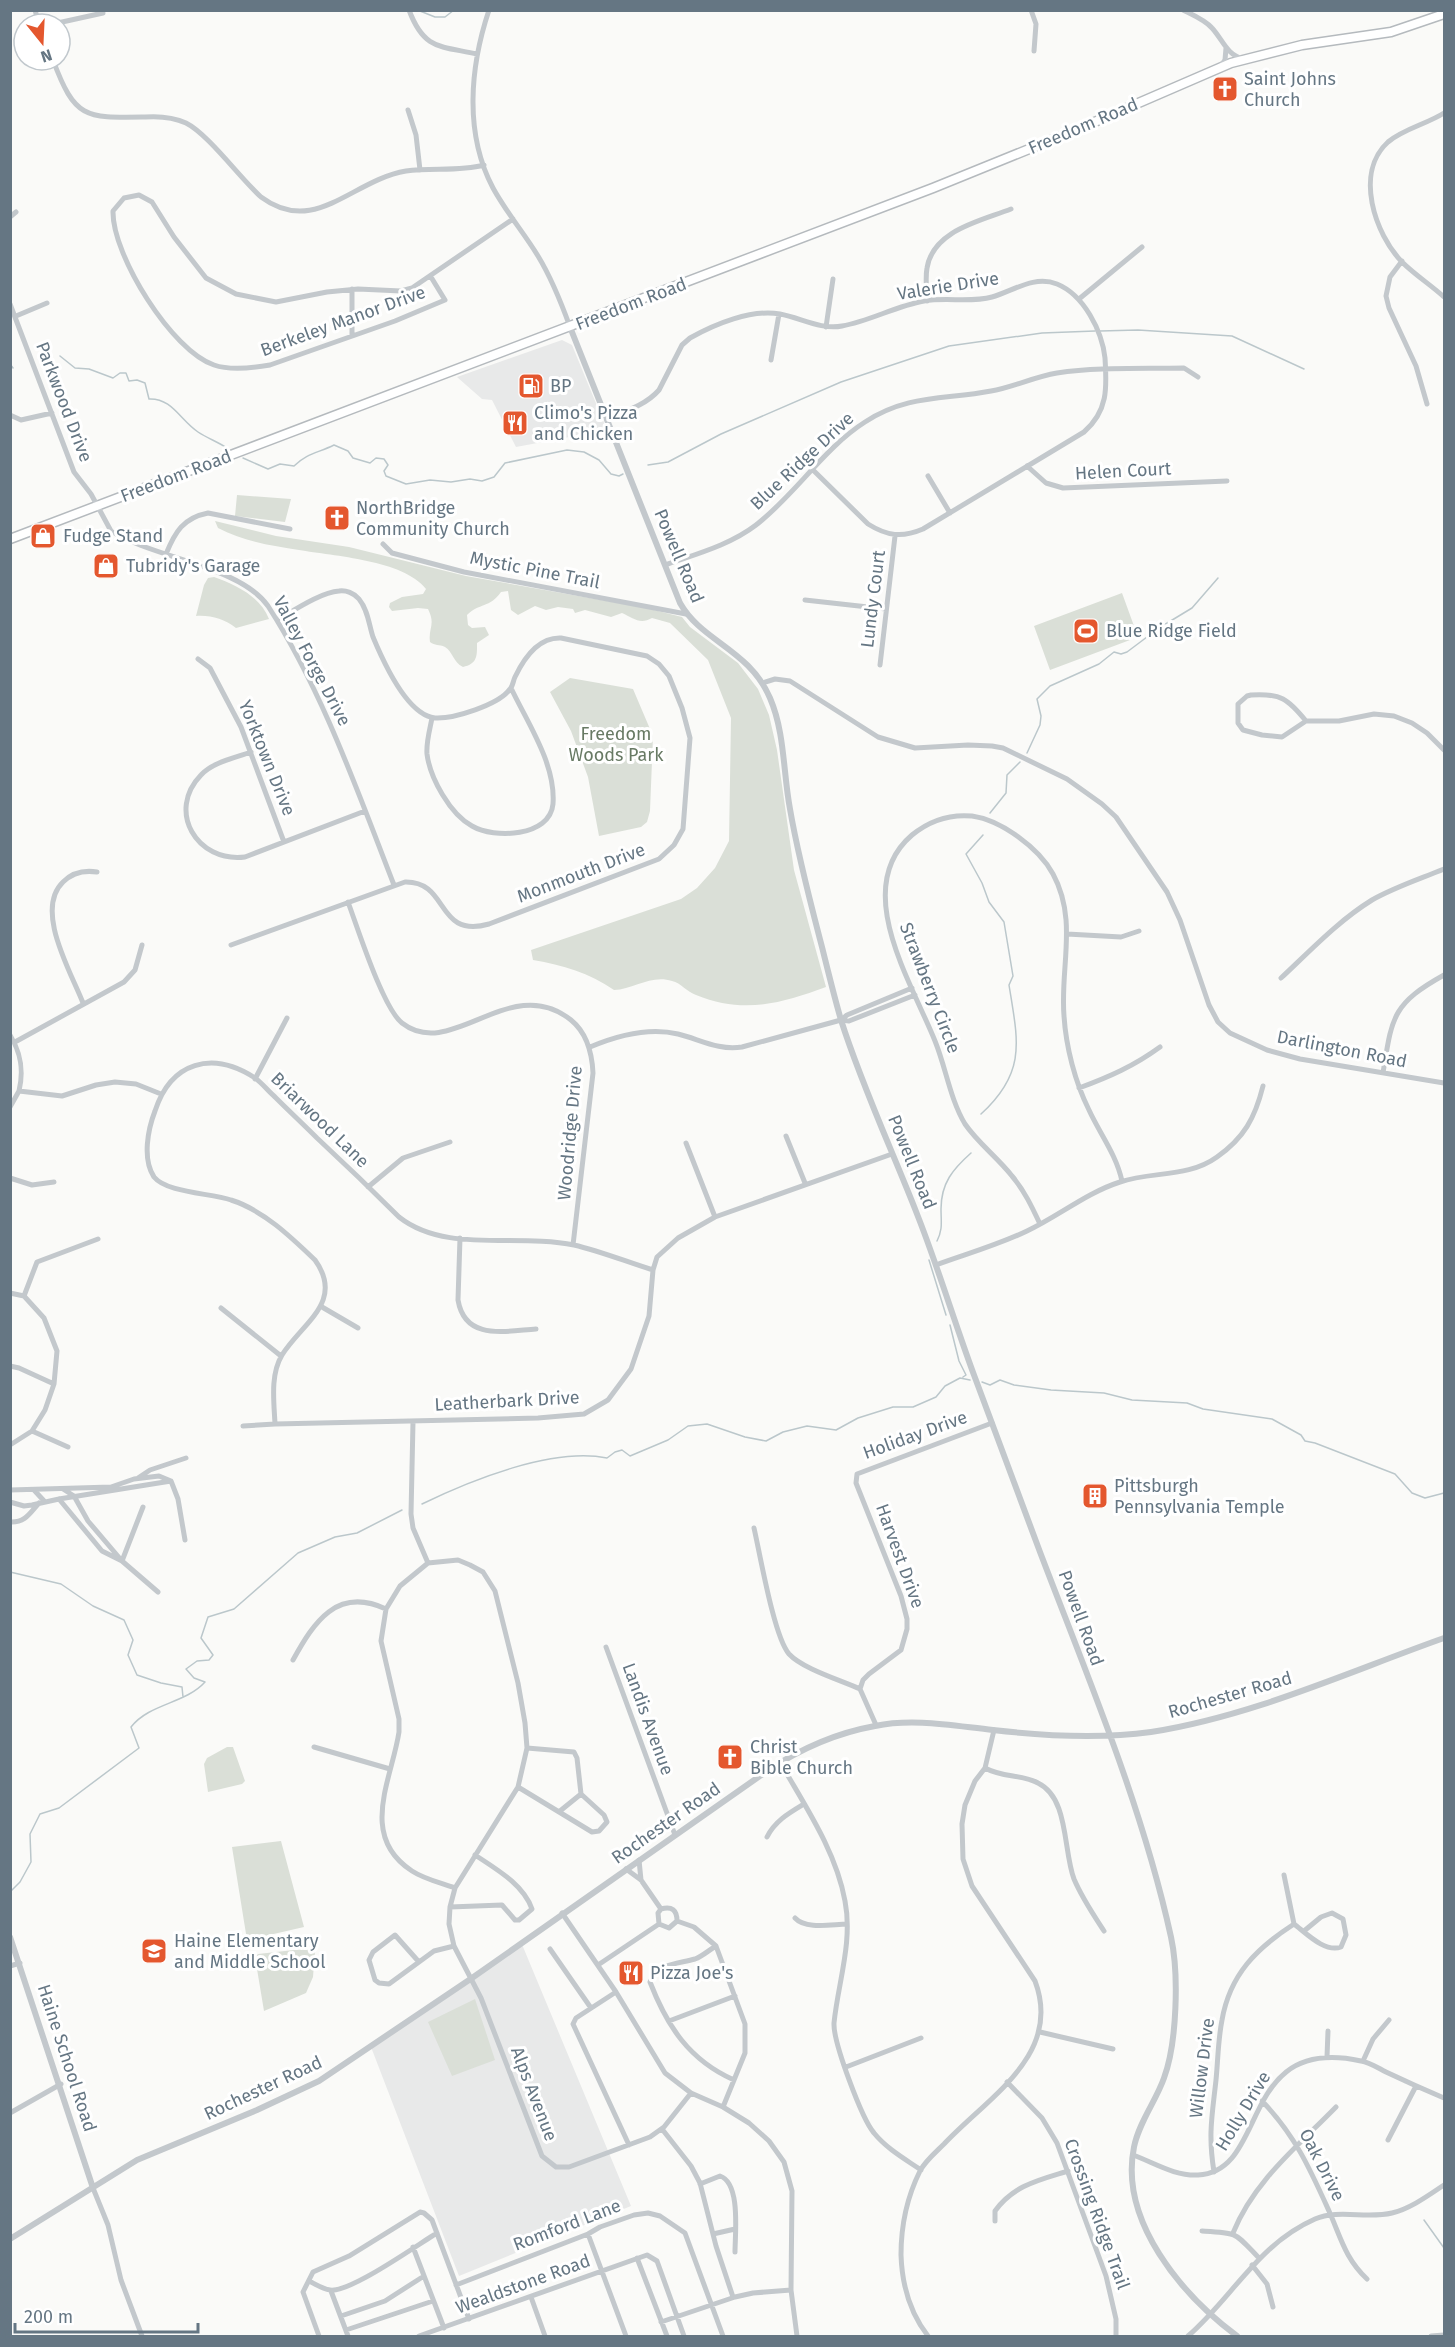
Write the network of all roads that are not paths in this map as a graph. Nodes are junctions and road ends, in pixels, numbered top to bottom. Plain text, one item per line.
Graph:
1 (409, 10) edge
2 (489, 10) edge
3 (1031, 10) edge
4 (1183, 10) edge
5 (103, 13) dead end
6 (1444, 14) edge
7 (72, 20) edge
8 (1226, 48) junction
9 (1034, 51) dead end
10 (477, 54) junction
11 (1245, 58) junction
12 (1220, 67) junction
13 (57, 72) edge
14 (408, 110) dead end
15 (1444, 112) edge
16 (484, 165) junction
17 (420, 170) junction
18 (1011, 209) dead end
19 (16, 212) dead end
20 (10, 217) edge
21 (513, 219) junction
22 (1142, 247) dead end
23 (1402, 261) junction
24 (430, 277) junction
25 (833, 279) dead end
26 (352, 289) junction
27 (1444, 297) edge
28 (1078, 299) junction
29 (927, 301) junction
30 (47, 303) dead end
31 (10, 304) edge
32 (779, 314) junction
33 (16, 316) junction
34 (570, 327) junction
35 (826, 327) junction
36 (352, 335) junction
37 (771, 360) dead end
38 (1106, 370) junction
39 (1198, 377) dead end
40 (1426, 404) dead end
41 (52, 412) junction
42 (10, 415) edge
43 (608, 418) junction
44 (1027, 466) junction
45 (813, 470) junction
46 (928, 476) dead end
47 (1227, 481) dead end
48 (98, 506) junction
49 (950, 513) junction
50 (290, 529) dead end
51 (895, 536) junction
52 (10, 539) edge
53 (383, 544) dead end
54 (166, 554) junction
55 (665, 565) junction
56 (805, 600) dead end
57 (886, 609) junction
58 (686, 614) junction
59 (277, 620) junction
60 (198, 659) dead end
61 (880, 665) dead end
62 (762, 683) junction
63 (511, 688) junction
64 (432, 718) junction
65 (1306, 721) junction
66 (1444, 750) edge
67 (251, 752) junction
68 (365, 811) junction
69 (284, 842) junction
70 (1444, 869) edge
71 (97, 872) dead end
72 (394, 885) junction
73 (348, 902) junction
74 (1139, 931) dead end
75 (1067, 934) junction
76 (142, 945) dead end
77 (231, 945) dead end
78 (1444, 975) edge
79 (1281, 978) dead end
80 (914, 992) junction
81 (83, 1003) junction
82 (287, 1018) dead end
83 (841, 1020) junction
84 (10, 1035) edge
85 (15, 1042) junction
86 (590, 1047) junction
87 (1160, 1047) dead end
88 (1383, 1074) junction
89 (255, 1079) junction
90 (1444, 1083) edge
91 (1263, 1086) dead end
92 (1079, 1088) junction
93 (19, 1091) junction
94 (162, 1094) junction
95 (10, 1107) edge
96 (786, 1136) dead end
97 (450, 1142) dead end
98 (686, 1143) dead end
99 (892, 1154) junction
100 (10, 1178) edge
101 (1122, 1181) junction
102 (54, 1182) dead end
103 (805, 1183) junction
104 (368, 1187) junction
105 (715, 1217) junction
106 (1040, 1224) junction
107 (460, 1238) junction
108 (98, 1239) dead end
109 (573, 1245) junction
110 (936, 1265) junction
111 (653, 1270) junction
112 (10, 1293) edge
113 (24, 1296) junction
114 (322, 1307) junction
115 (221, 1308) dead end
116 (358, 1328) dead end
117 (536, 1329) dead end
118 (281, 1356) junction
119 (10, 1366) edge
120 (54, 1384) junction
121 (413, 1422) junction
122 (992, 1423) junction
123 (275, 1424) junction
124 (243, 1426) dead end
125 (32, 1431) junction
126 (10, 1445) edge
127 (68, 1447) dead end
128 (186, 1458) dead end
129 (138, 1478) junction
130 (171, 1481) junction
131 (856, 1483) joint
132 (62, 1488) junction
133 (132, 1488) junction
134 (10, 1490) edge
135 (34, 1490) junction
136 (74, 1496) junction
137 (59, 1498) junction
138 (10, 1502) edge
139 (42, 1503) junction
140 (143, 1507) dead end
141 (10, 1522) edge
142 (754, 1528) dead end
143 (185, 1540) dead end
144 (122, 1561) junction
145 (428, 1563) junction
146 (158, 1592) dead end
147 (386, 1609) junction
148 (1444, 1638) edge
149 (606, 1647) dead end
150 (293, 1660) dead end
151 (860, 1689) junction
152 (876, 1725) junction
153 (994, 1730) junction
154 (1108, 1736) junction
155 (314, 1747) dead end
156 (527, 1748) junction
157 (780, 1762) junction
158 (390, 1768) junction
159 (985, 1768) junction
160 (518, 1787) junction
161 (581, 1794) junction
162 (804, 1804) junction
163 (560, 1811) junction
164 (675, 1835) junction
165 (767, 1837) dead end
166 (475, 1855) junction
167 (639, 1860) junction
168 (626, 1869) junction
169 (1284, 1875) dead end
170 (641, 1880) junction
171 (455, 1888) junction
172 (450, 1907) junction
173 (661, 1909) junction
174 (562, 1913) junction
175 (795, 1918) dead end
176 (677, 1921) junction
177 (659, 1924) junction
178 (848, 1924) junction
179 (1294, 1924) junction
180 (1104, 1931) dead end
181 (1304, 1931) junction
182 (10, 1937) edge
183 (454, 1946) junction
184 (716, 1946) junction
185 (550, 1949) dead end
186 (419, 1962) junction
187 (20, 1963) junction
188 (598, 1965) junction
189 (10, 1966) edge
190 (472, 1978) junction
191 (616, 1992) junction
192 (735, 1996) junction
193 (591, 2008) junction
194 (1389, 2020) dead end
195 (669, 2022) junction
196 (1328, 2031) dead end
197 (1041, 2032) junction
198 (921, 2038) dead end
199 (1113, 2049) dead end
200 (1328, 2057) junction
201 (1363, 2061) junction
202 (846, 2067) junction
203 (734, 2080) junction
204 (1007, 2082) junction
205 (61, 2084) junction
206 (1416, 2086) junction
207 (691, 2093) junction
208 (1444, 2098) edge
209 (1262, 2101) junction
210 (723, 2107) junction
211 (1336, 2107) dead end
212 (10, 2113) edge
213 (662, 2129) junction
214 (1388, 2140) dead end
215 (629, 2145) junction
216 (1298, 2146) junction
217 (1133, 2155) junction
218 (921, 2170) junction
219 (1068, 2171) junction
220 (1214, 2172) junction
221 (700, 2184) junction
222 (1444, 2185) edge
223 (93, 2188) junction
224 (1331, 2216) junction
225 (995, 2222) dead end
226 (735, 2229) junction
227 (1202, 2230) dead end
228 (437, 2233) junction
229 (1233, 2233) junction
230 (588, 2234) junction
231 (713, 2234) junction
232 (10, 2239) edge
233 (413, 2247) junction
234 (735, 2252) dead end
235 (637, 2258) junction
236 (1259, 2258) junction
237 (1252, 2265) junction
238 (601, 2271) junction
239 (424, 2276) junction
240 (1367, 2279) dead end
241 (309, 2281) junction
242 (456, 2285) junction
243 (791, 2290) junction
244 (331, 2291) junction
245 (531, 2297) junction
246 (733, 2297) junction
247 (434, 2301) junction
248 (712, 2305) junction
249 (1273, 2307) dead end
250 (1209, 2315) junction
251 (340, 2316) junction
252 (677, 2318) junction
253 (469, 2319) junction
254 (662, 2322) junction
255 (444, 2328) junction
256 (347, 2333) edge
257 (1444, 2335) edge
258 (545, 2336) edge
259 (142, 2337) edge
260 (319, 2337) edge
261 (419, 2337) edge
262 (627, 2337) edge
263 (666, 2337) edge
264 (684, 2337) edge
265 (723, 2337) edge
266 (797, 2337) edge
267 (928, 2337) edge
268 (1116, 2337) edge
269 (1188, 2337) edge
270 (1237, 2337) edge
271 (1431, 2337) edge

1 - 10 street
2 - 10 street, Powell Road
3 - 9 street
4 - 8 street
5 - 7 street
6 - 11 main road, Freedom Road
8 - 11 street
8 - 12 street
10 - 16 street, Powell Road
11 - 12 main road, Freedom Road
12 - 34 main road, Freedom Road
13 - 17 street
14 - 17 street
15 - 23 street
16 - 17 street
16 - 21 street, Powell Road
18 - 29 street
19 - 20 street
21 - 24 street, Berkeley Manor Drive
21 - 34 street, Powell Road
22 - 28 street
23 - 27 street
23 - 40 street
24 - 26 street, Berkeley Manor Drive
24 - 36 street, Berkeley Manor Drive
25 - 35 street
26 - 36 street
26 - 36 street, Berkeley Manor Drive
28 - 29 street, Valerie Drive
28 - 38 street, Valerie Drive
29 - 35 street, Valerie Drive
30 - 33 street
31 - 33 street, Parkwood Drive
32 - 35 street, Valerie Drive
32 - 37 street
32 - 43 street, Valerie Drive
33 - 41 street, Parkwood Drive
34 - 43 street, Powell Road
34 - 48 main road, Freedom Road
38 - 39 street, Blue Ridge Drive
38 - 44 street, Valerie Drive
38 - 45 street, Blue Ridge Drive
41 - 42 street
41 - 48 street, Parkwood Drive
43 - 55 street, Powell Road
44 - 47 street, Helen Court
44 - 49 street, Valerie Drive
45 - 51 street
45 - 55 street, Blue Ridge Drive
46 - 49 street
48 - 52 main road, Freedom Road
48 - 54 street, Valley Forge Drive
49 - 51 street, Valerie Drive
50 - 54 street
51 - 57 street, Lundy Court
53 - 58 street, Mystic Pine Trail
54 - 59 street, Valley Forge Drive
55 - 58 street, Powell Road
56 - 57 street
57 - 61 street, Lundy Court
58 - 62 street, Powell Road
59 - 64 street
59 - 68 street, Valley Forge Drive
60 - 67 street, Yorktown Drive
62 - 83 street, Powell Road
62 - 88 street, Darlington Road
63 - 64 street
63 - 64 street
63 - 72 street, Monmouth Drive
65 - 65 street
65 - 66 street
67 - 69 street, Yorktown Drive
67 - 69 street
68 - 69 street
68 - 72 street, Valley Forge Drive
70 - 79 street
71 - 81 street
72 - 73 street, Monmouth Drive
73 - 77 street, Monmouth Drive
73 - 86 street, Woodridge Drive
74 - 75 street
75 - 80 street, Strawberry Circle
75 - 92 street, Strawberry Circle
76 - 81 street
78 - 88 street
80 - 83 street
80 - 106 street, Strawberry Circle
81 - 85 street
82 - 89 street
83 - 86 street
83 - 99 street, Powell Road
84 - 85 street
85 - 93 street
86 - 109 street, Woodridge Drive
87 - 92 street
88 - 90 street, Darlington Road
89 - 94 street, Briarwood Lane
89 - 104 street, Briarwood Lane
91 - 101 street
92 - 101 street, Strawberry Circle
93 - 94 street
93 - 95 street
94 - 114 street, Briarwood Lane
96 - 103 street
97 - 104 street
98 - 105 street
99 - 103 street
99 - 110 street, Powell Road
100 - 102 street
101 - 106 street
103 - 105 street
104 - 107 street, Briarwood Lane
105 - 111 street
106 - 110 street
107 - 109 street, Briarwood Lane
107 - 117 street
108 - 113 street
109 - 111 street, Briarwood Lane
110 - 122 street, Powell Road
111 - 121 street, Leatherbark Drive
112 - 113 street
113 - 120 street
114 - 116 street
114 - 118 street
115 - 118 street
118 - 123 street
119 - 120 street
120 - 125 street
121 - 123 street, Leatherbark Drive
121 - 145 street
122 - 131 street, Holiday Drive
122 - 154 street, Powell Road
123 - 124 street, Leatherbark Drive
125 - 126 street
125 - 127 street
128 - 129 street
129 - 130 street
129 - 132 street
129 - 133 street
130 - 133 street
130 - 143 street
131 - 151 street, Harvest Drive
132 - 135 street
132 - 136 street
133 - 136 street
134 - 135 street
135 - 139 street
136 - 137 street
136 - 144 street
137 - 139 street
137 - 144 street
138 - 139 street
139 - 141 street
140 - 144 street
142 - 151 street
144 - 146 street
145 - 147 street
145 - 156 street
147 - 150 street
147 - 158 street
148 - 154 street, Rochester Road
149 - 164 street, Landis Avenue
151 - 152 street
152 - 153 street, Rochester Road
152 - 157 street, Rochester Road
153 - 154 street, Rochester Road
153 - 159 street
154 - 217 street, Powell Road
155 - 158 street
156 - 160 street
156 - 161 street
157 - 162 street
157 - 164 street, Rochester Road
158 - 171 street
159 - 180 street
159 - 197 street
160 - 163 street
160 - 166 street
161 - 163 street
161 - 163 street
162 - 165 street
162 - 178 street
164 - 167 street, Rochester Road
166 - 171 street
166 - 172 street
167 - 168 street, Rochester Road
167 - 170 street
168 - 170 street
168 - 174 street, Rochester Road
169 - 179 street
170 - 173 street
171 - 172 street
172 - 183 street
173 - 176 street
173 - 177 street
174 - 188 street
174 - 190 street, Rochester Road
175 - 178 street
176 - 177 street
176 - 184 street
177 - 188 street
178 - 202 street
179 - 181 street
179 - 220 street, Willow Drive
181 - 181 street
182 - 187 street, Haine School Road
183 - 186 street
183 - 190 street
184 - 192 street
184 - 195 street
185 - 193 street
186 - 186 street
187 - 189 street
187 - 205 street, Haine School Road
188 - 191 street
190 - 215 street, Alps Avenue
190 - 223 street, Rochester Road
191 - 193 street
191 - 207 street
192 - 195 street
192 - 203 street
193 - 215 street
194 - 201 street
195 - 203 street
196 - 200 street
197 - 199 street
197 - 204 street
198 - 202 street
200 - 201 street, Holly Drive
200 - 209 street, Holly Drive
201 - 206 street, Holly Drive
202 - 218 street
203 - 210 street
204 - 218 street
204 - 219 street, Crossing Ridge Trail
205 - 212 street
205 - 223 street, Haine School Road
206 - 208 street, Holly Drive
206 - 214 street
207 - 210 street
207 - 213 street, Alps Avenue
209 - 216 street, Oak Drive
209 - 220 street, Holly Drive
210 - 243 street
211 - 216 street
213 - 215 street, Alps Avenue
213 - 221 street
216 - 224 street, Oak Drive
216 - 229 street
217 - 220 street, Holly Drive
217 - 250 street, Powell Road
218 - 267 street
219 - 225 street
219 - 268 street, Crossing Ridge Trail
221 - 226 street
221 - 231 street
222 - 224 street
223 - 232 street, Rochester Road
223 - 259 street
224 - 236 street
224 - 240 street, Oak Drive
226 - 231 street
226 - 234 street
227 - 229 street
228 - 233 street
228 - 241 street
228 - 242 street
229 - 236 street
230 - 238 street
230 - 242 street, Romford Lane
230 - 248 street, Romford Lane
231 - 246 street
233 - 239 street
233 - 244 street
235 - 238 street, Wealdstone Road
235 - 252 street
235 - 254 street
236 - 237 street
237 - 249 street
237 - 250 street
238 - 245 street, Wealdstone Road
238 - 262 street
239 - 247 street
239 - 251 street
241 - 244 street
241 - 260 street
242 - 253 street
243 - 246 street
243 - 266 street
244 - 251 street
245 - 253 street, Wealdstone Road
245 - 258 street
246 - 248 street
247 - 255 street
247 - 256 street
248 - 252 street
248 - 265 street, Romford Lane
250 - 269 street
250 - 270 street, Powell Road
251 - 256 street
252 - 254 street
252 - 264 street
253 - 255 street, Wealdstone Road
254 - 263 street
255 - 261 street, Wealdstone Road
257 - 271 street

